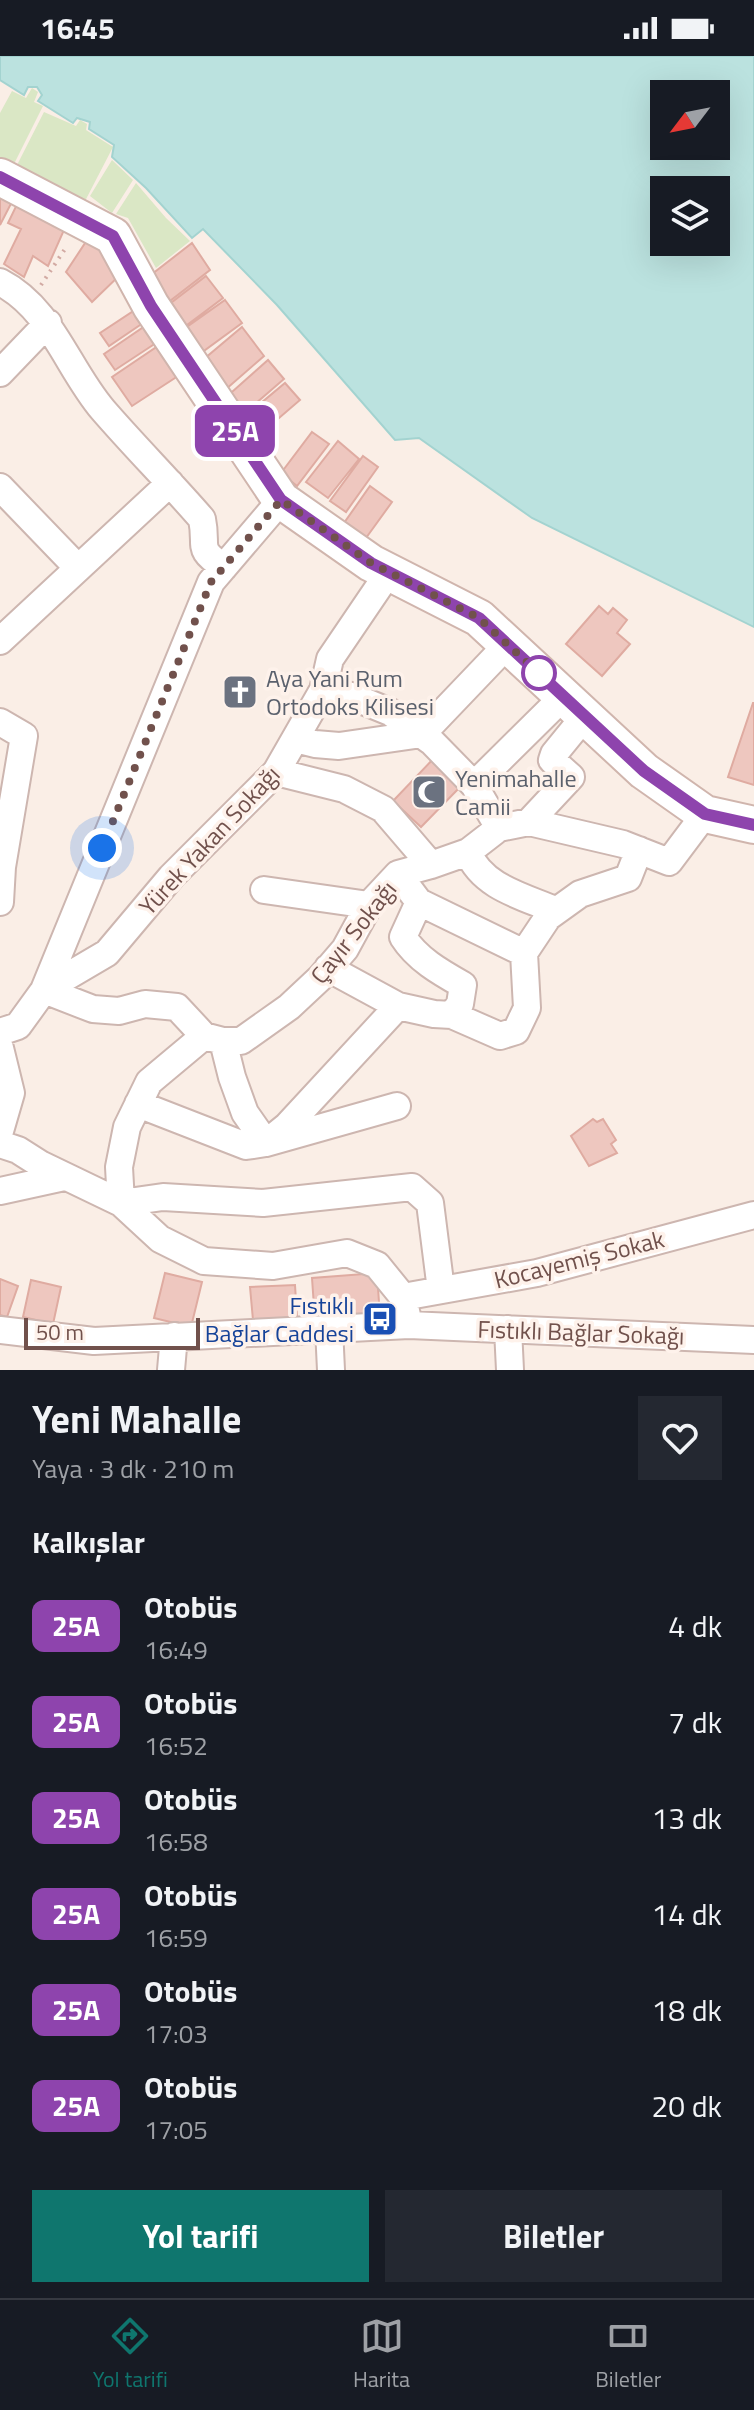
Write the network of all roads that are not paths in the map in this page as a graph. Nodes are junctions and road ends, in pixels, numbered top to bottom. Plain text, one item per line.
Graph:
1 (0, 177) edge
2 (0, 282) edge
3 (48, 323) junction
4 (0, 373) edge
5 (170, 483) junction
6 (0, 487) edge
7 (281, 500) junction
8 (224, 567) junction
9 (78, 568) junction
10 (389, 572) junction
11 (0, 641) edge
12 (508, 644) junction
13 (323, 690) junction
14 (574, 706) junction
15 (0, 722) edge
16 (422, 734) junction
17 (295, 739) junction
18 (276, 772) junction
19 (474, 785) junction
20 (6, 812) edge
21 (705, 814) junction
22 (529, 822) junction
23 (754, 825) edge
24 (499, 828) junction
25 (639, 850) junction
26 (468, 852) junction
27 (431, 865) junction
28 (398, 874) junction
29 (264, 890) dead end
30 (0, 902) edge
31 (419, 902) junction
32 (369, 905) junction
33 (555, 910) junction
34 (524, 953) junction
35 (328, 968) junction
36 (44, 990) junction
37 (398, 1006) junction
38 (452, 1015) junction
39 (0, 1032) edge
40 (214, 1038) junction
41 (0, 1048) edge
42 (138, 1104) junction
43 (397, 1106) dead end
44 (0, 1131) edge
45 (266, 1143) junction
46 (0, 1144) edge
47 (64, 1177) junction
48 (0, 1191) edge
49 (121, 1203) junction
50 (754, 1215) edge
51 (441, 1290) junction
52 (403, 1297) junction
53 (409, 1325) junction
54 (329, 1328) junction
55 (508, 1329) junction
56 (0, 1330) edge
57 (174, 1336) junction
58 (754, 1340) edge
59 (171, 1370) edge
60 (331, 1370) edge
61 (510, 1370) edge

1 - 7 main road
2 - 3 street
3 - 4 street
3 - 5 street
5 - 8 street
5 - 9 street
6 - 9 street
7 - 8 street
7 - 10 main road
8 - 36 street
9 - 11 street
10 - 12 main road
10 - 13 street, Yürek Yakan Sokağı
12 - 14 main road
12 - 16 street
13 - 16 street
13 - 17 street, Yürek Yakan Sokağı
14 - 19 street
14 - 21 main road
14 - 22 street
15 - 20 street
16 - 17 street
16 - 19 street
17 - 18 street, Yürek Yakan Sokağı
18 - 27 street
18 - 36 street, Yürek Yakan Sokağı
19 - 24 street
20 - 30 street
21 - 23 main road
21 - 25 street
22 - 24 street
22 - 25 street
24 - 26 street, Çayır Sokağı
25 - 33 street
26 - 27 street, Çayır Sokağı
26 - 33 street
27 - 28 street, Çayır Sokağı
28 - 31 street
28 - 32 street, Çayır Sokağı
29 - 32 street
31 - 34 street
31 - 38 street
32 - 35 street, Çayır Sokağı
33 - 34 street
34 - 38 street
35 - 37 street
35 - 40 street, Çayır Sokağı
36 - 39 street
36 - 40 street
37 - 38 street
37 - 45 street
40 - 42 street, Çayır Sokağı
40 - 45 street
41 - 44 street
42 - 45 street
42 - 49 street, Çayır Sokağı
43 - 45 street
46 - 47 street
47 - 48 street
47 - 49 street
49 - 51 street
49 - 52 street
50 - 51 street, Kocayemiş Sokak
51 - 52 street, Kocayemiş Sokak
52 - 53 street
53 - 54 street, Fıstıklı Bağlar Sokağı
53 - 55 street, Fıstıklı Bağlar Sokağı
54 - 57 street, Fıstıklı Bağlar Sokağı
54 - 60 street
55 - 58 street, Fıstıklı Bağlar Sokağı
55 - 61 street
56 - 57 street, Fıstıklı Bağlar Sokağı
57 - 59 street

